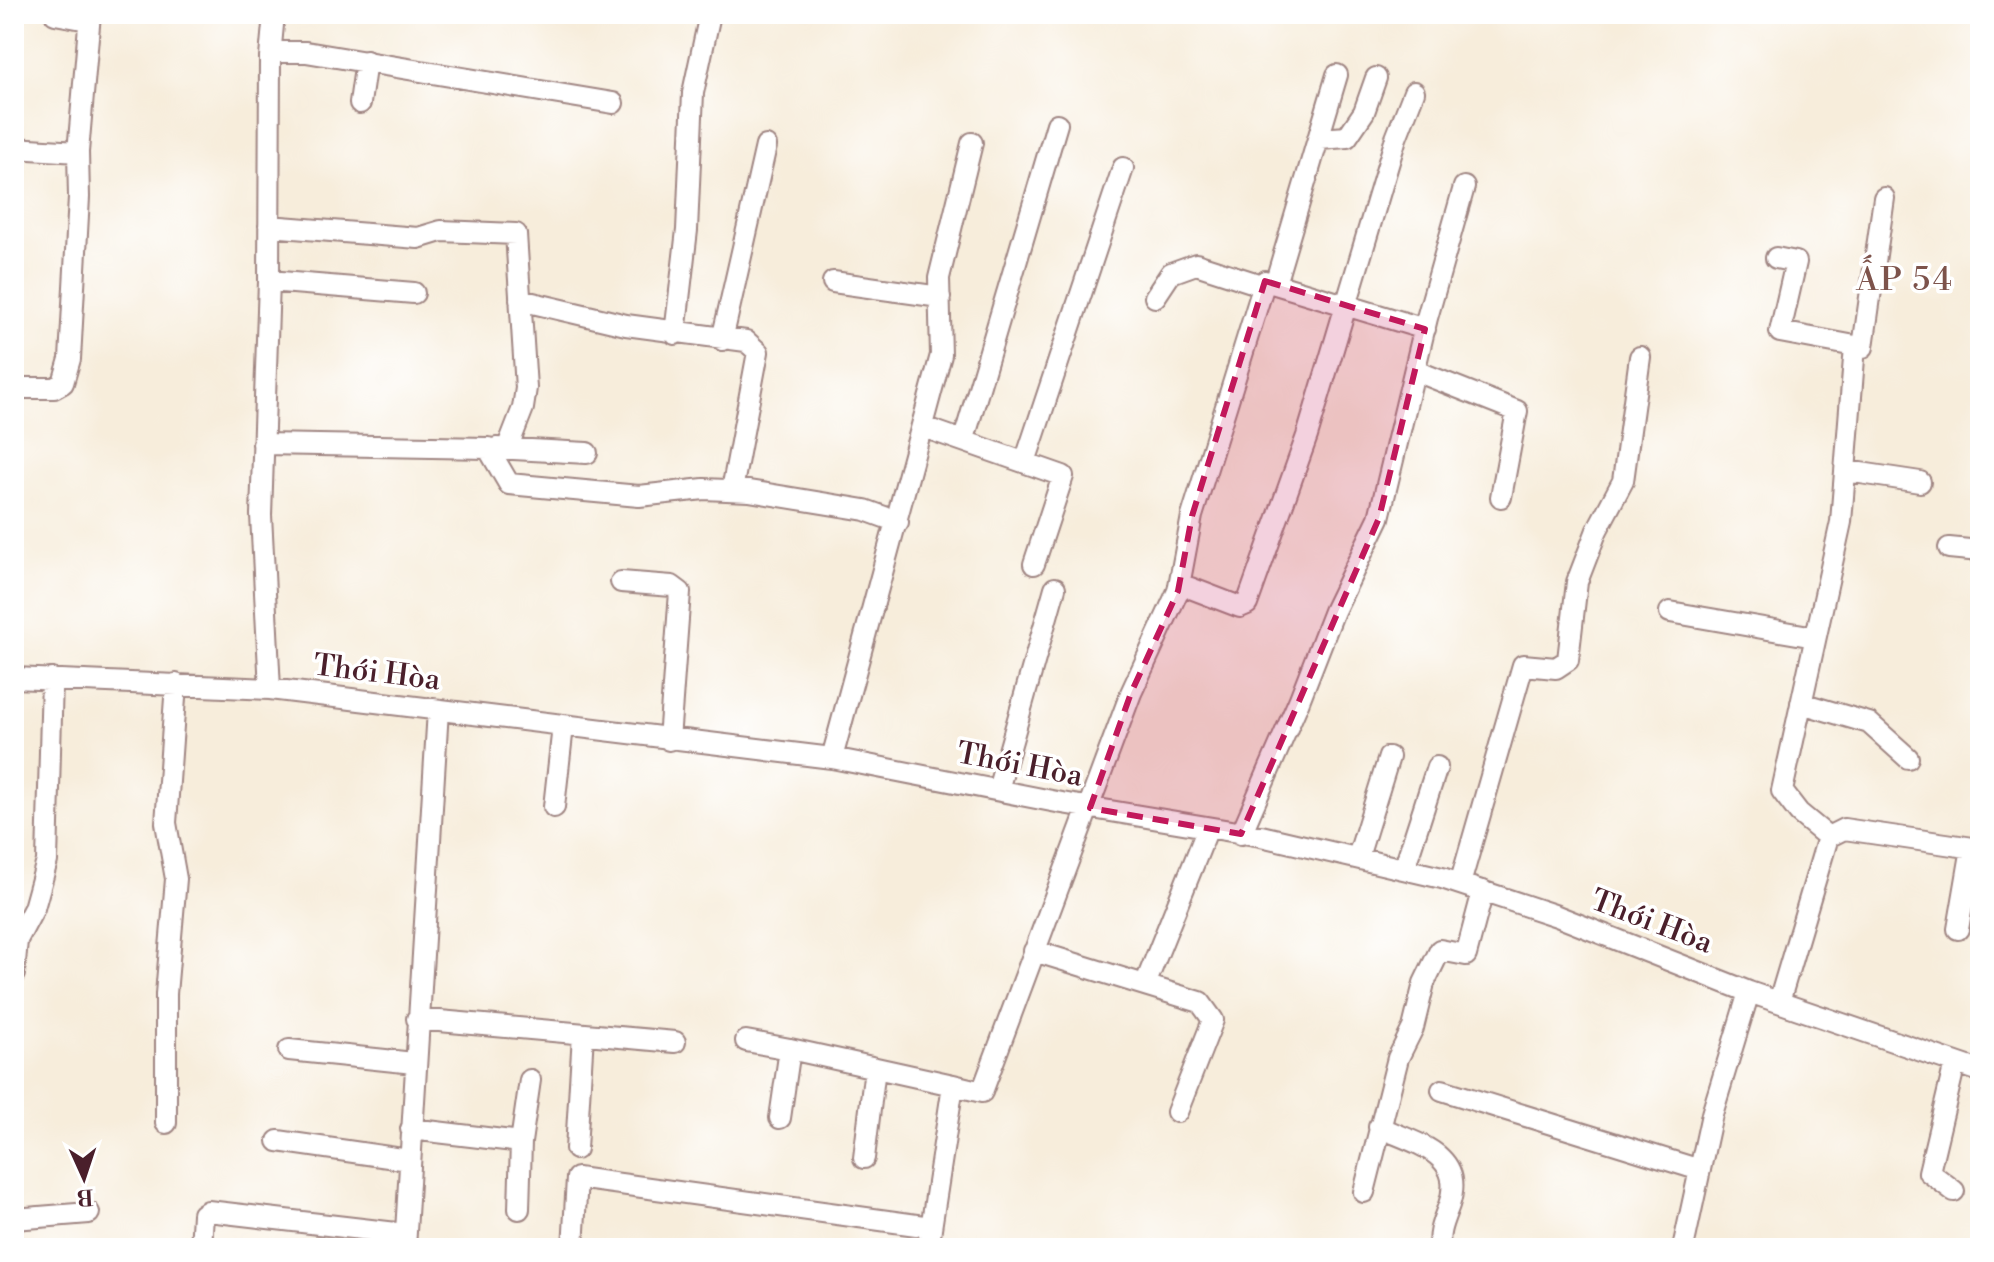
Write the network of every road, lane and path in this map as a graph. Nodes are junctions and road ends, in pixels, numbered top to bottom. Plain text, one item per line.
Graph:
1 (55, 14) edge
2 (274, 14) edge
3 (710, 14) edge
4 (89, 17) edge
5 (270, 57) junction
6 (366, 61) junction
7 (1337, 75) dead end
8 (1376, 78) dead end
9 (1414, 92) dead end
10 (360, 103) dead end
11 (613, 103) dead end
12 (1057, 124) dead end
13 (1320, 139) junction
14 (972, 143) dead end
15 (766, 146) dead end
16 (14, 148) edge
17 (78, 152) junction
18 (1123, 168) dead end
19 (1464, 187) dead end
20 (1884, 198) dead end
21 (269, 226) junction
22 (1776, 258) dead end
23 (269, 281) junction
24 (833, 282) dead end
25 (1269, 285) junction
26 (414, 293) dead end
27 (940, 297) junction
28 (1155, 297) dead end
29 (520, 300) junction
30 (1348, 306) junction
31 (1425, 329) junction
32 (675, 334) junction
33 (722, 340) junction
34 (1855, 346) junction
35 (1640, 357) dead end
36 (1416, 371) junction
37 (14, 388) edge
38 (923, 427) junction
39 (964, 439) junction
40 (263, 444) junction
41 (498, 448) junction
42 (587, 453) dead end
43 (1025, 462) junction
44 (1847, 471) junction
45 (1920, 482) dead end
46 (732, 490) junction
47 (1501, 497) dead end
48 (898, 522) junction
49 (1949, 548) dead end
50 (1980, 551) edge
51 (1034, 564) dead end
52 (621, 582) dead end
53 (1180, 584) junction
54 (1055, 588) dead end
55 (1670, 612) dead end
56 (1815, 637) junction
57 (14, 678) edge
58 (52, 679) junction
59 (176, 684) junction
60 (270, 689) junction
61 (1801, 703) junction
62 (438, 710) junction
63 (563, 726) junction
64 (669, 740) junction
65 (1389, 757) dead end
66 (832, 758) junction
67 (1908, 758) dead end
68 (1437, 767) dead end
69 (998, 790) junction
70 (554, 807) dead end
71 (1090, 808) junction
72 (1208, 828) junction
73 (1241, 834) junction
74 (1828, 837) junction
75 (1976, 848) edge
76 (1358, 857) junction
77 (1404, 869) junction
78 (1460, 884) junction
79 (1483, 891) junction
80 (1958, 929) dead end
81 (1034, 951) junction
82 (14, 974) edge
83 (1145, 985) junction
84 (1749, 992) junction
85 (1779, 1002) junction
86 (417, 1019) junction
87 (583, 1034) junction
88 (746, 1041) dead end
89 (675, 1042) dead end
90 (790, 1049) junction
91 (289, 1050) dead end
92 (414, 1063) junction
93 (1955, 1063) junction
94 (875, 1068) junction
95 (1980, 1071) edge
96 (530, 1080) dead end
97 (953, 1085) junction
98 (1442, 1090) dead end
99 (1177, 1112) dead end
100 (780, 1118) dead end
101 (166, 1123) dead end
102 (1379, 1127) junction
103 (411, 1129) junction
104 (278, 1141) dead end
105 (521, 1142) junction
106 (576, 1149) dead end
107 (864, 1158) dead end
108 (409, 1160) junction
109 (1700, 1170) junction
110 (1954, 1191) dead end
111 (1364, 1192) dead end
112 (519, 1209) dead end
113 (89, 1213) dead end
114 (14, 1219) edge
115 (930, 1238) edge
116 (405, 1241) edge
117 (201, 1248) edge
118 (574, 1248) edge
119 (1440, 1248) edge
120 (1683, 1248) edge

1 - 4 street
2 - 5 street
3 - 32 street
4 - 17 street
5 - 6 street
5 - 21 street
6 - 10 street
6 - 11 street
7 - 13 street
8 - 13 street
9 - 30 street
12 - 39 street
13 - 25 street
14 - 27 street
15 - 33 street
16 - 17 street
17 - 37 street
18 - 43 street
19 - 31 street
20 - 34 street
21 - 23 street
21 - 29 street
22 - 34 street
23 - 26 street
23 - 40 street
24 - 27 street
25 - 28 street
25 - 30 street
25 - 53 street
27 - 38 street
29 - 32 street
29 - 41 street
30 - 31 street
30 - 53 street
31 - 36 street
32 - 33 street
33 - 46 street
34 - 44 street
35 - 78 street
36 - 47 street
36 - 73 street
38 - 39 street
38 - 48 street
39 - 43 street
40 - 41 street
40 - 60 street
41 - 42 street
41 - 46 street
43 - 51 street
44 - 45 street
44 - 56 street
46 - 48 street
48 - 66 street
49 - 50 street
52 - 64 street
53 - 71 street
54 - 69 street
55 - 56 street
56 - 61 street
57 - 58 street, Thới Hòa
58 - 59 street, Thới Hòa
58 - 82 street
59 - 60 street, Thới Hòa
59 - 101 street
60 - 62 street, Thới Hòa
61 - 67 street
61 - 74 street
62 - 63 street, Thới Hòa
62 - 86 street
63 - 64 street, Thới Hòa
63 - 70 street
64 - 66 street, Thới Hòa
65 - 76 street
66 - 69 street, Thới Hòa
68 - 77 street
69 - 71 street, Thới Hòa
71 - 72 street, Thới Hòa
71 - 81 street
72 - 73 street, Thới Hòa
72 - 83 street
73 - 76 street, Thới Hòa
74 - 75 street
74 - 85 street
75 - 80 street
76 - 77 street, Thới Hòa
77 - 78 street, Thới Hòa
78 - 79 street, Thới Hòa
79 - 84 street, Thới Hòa
79 - 102 street
81 - 83 street
81 - 97 street
83 - 99 street
84 - 85 street, Thới Hòa
84 - 109 street
85 - 93 street, Thới Hòa
86 - 87 street
86 - 92 street
87 - 89 street
87 - 106 street
88 - 90 street
90 - 94 street
90 - 100 street
91 - 92 street
92 - 103 street
93 - 95 street, Thới Hòa
93 - 110 street
94 - 97 street
94 - 107 street
96 - 105 street
97 - 115 street
98 - 109 street
102 - 111 street
102 - 119 street
103 - 105 street
103 - 108 street
104 - 108 street
105 - 112 street
108 - 116 street
109 - 120 street
113 - 114 street
115 - 118 street
116 - 117 street

